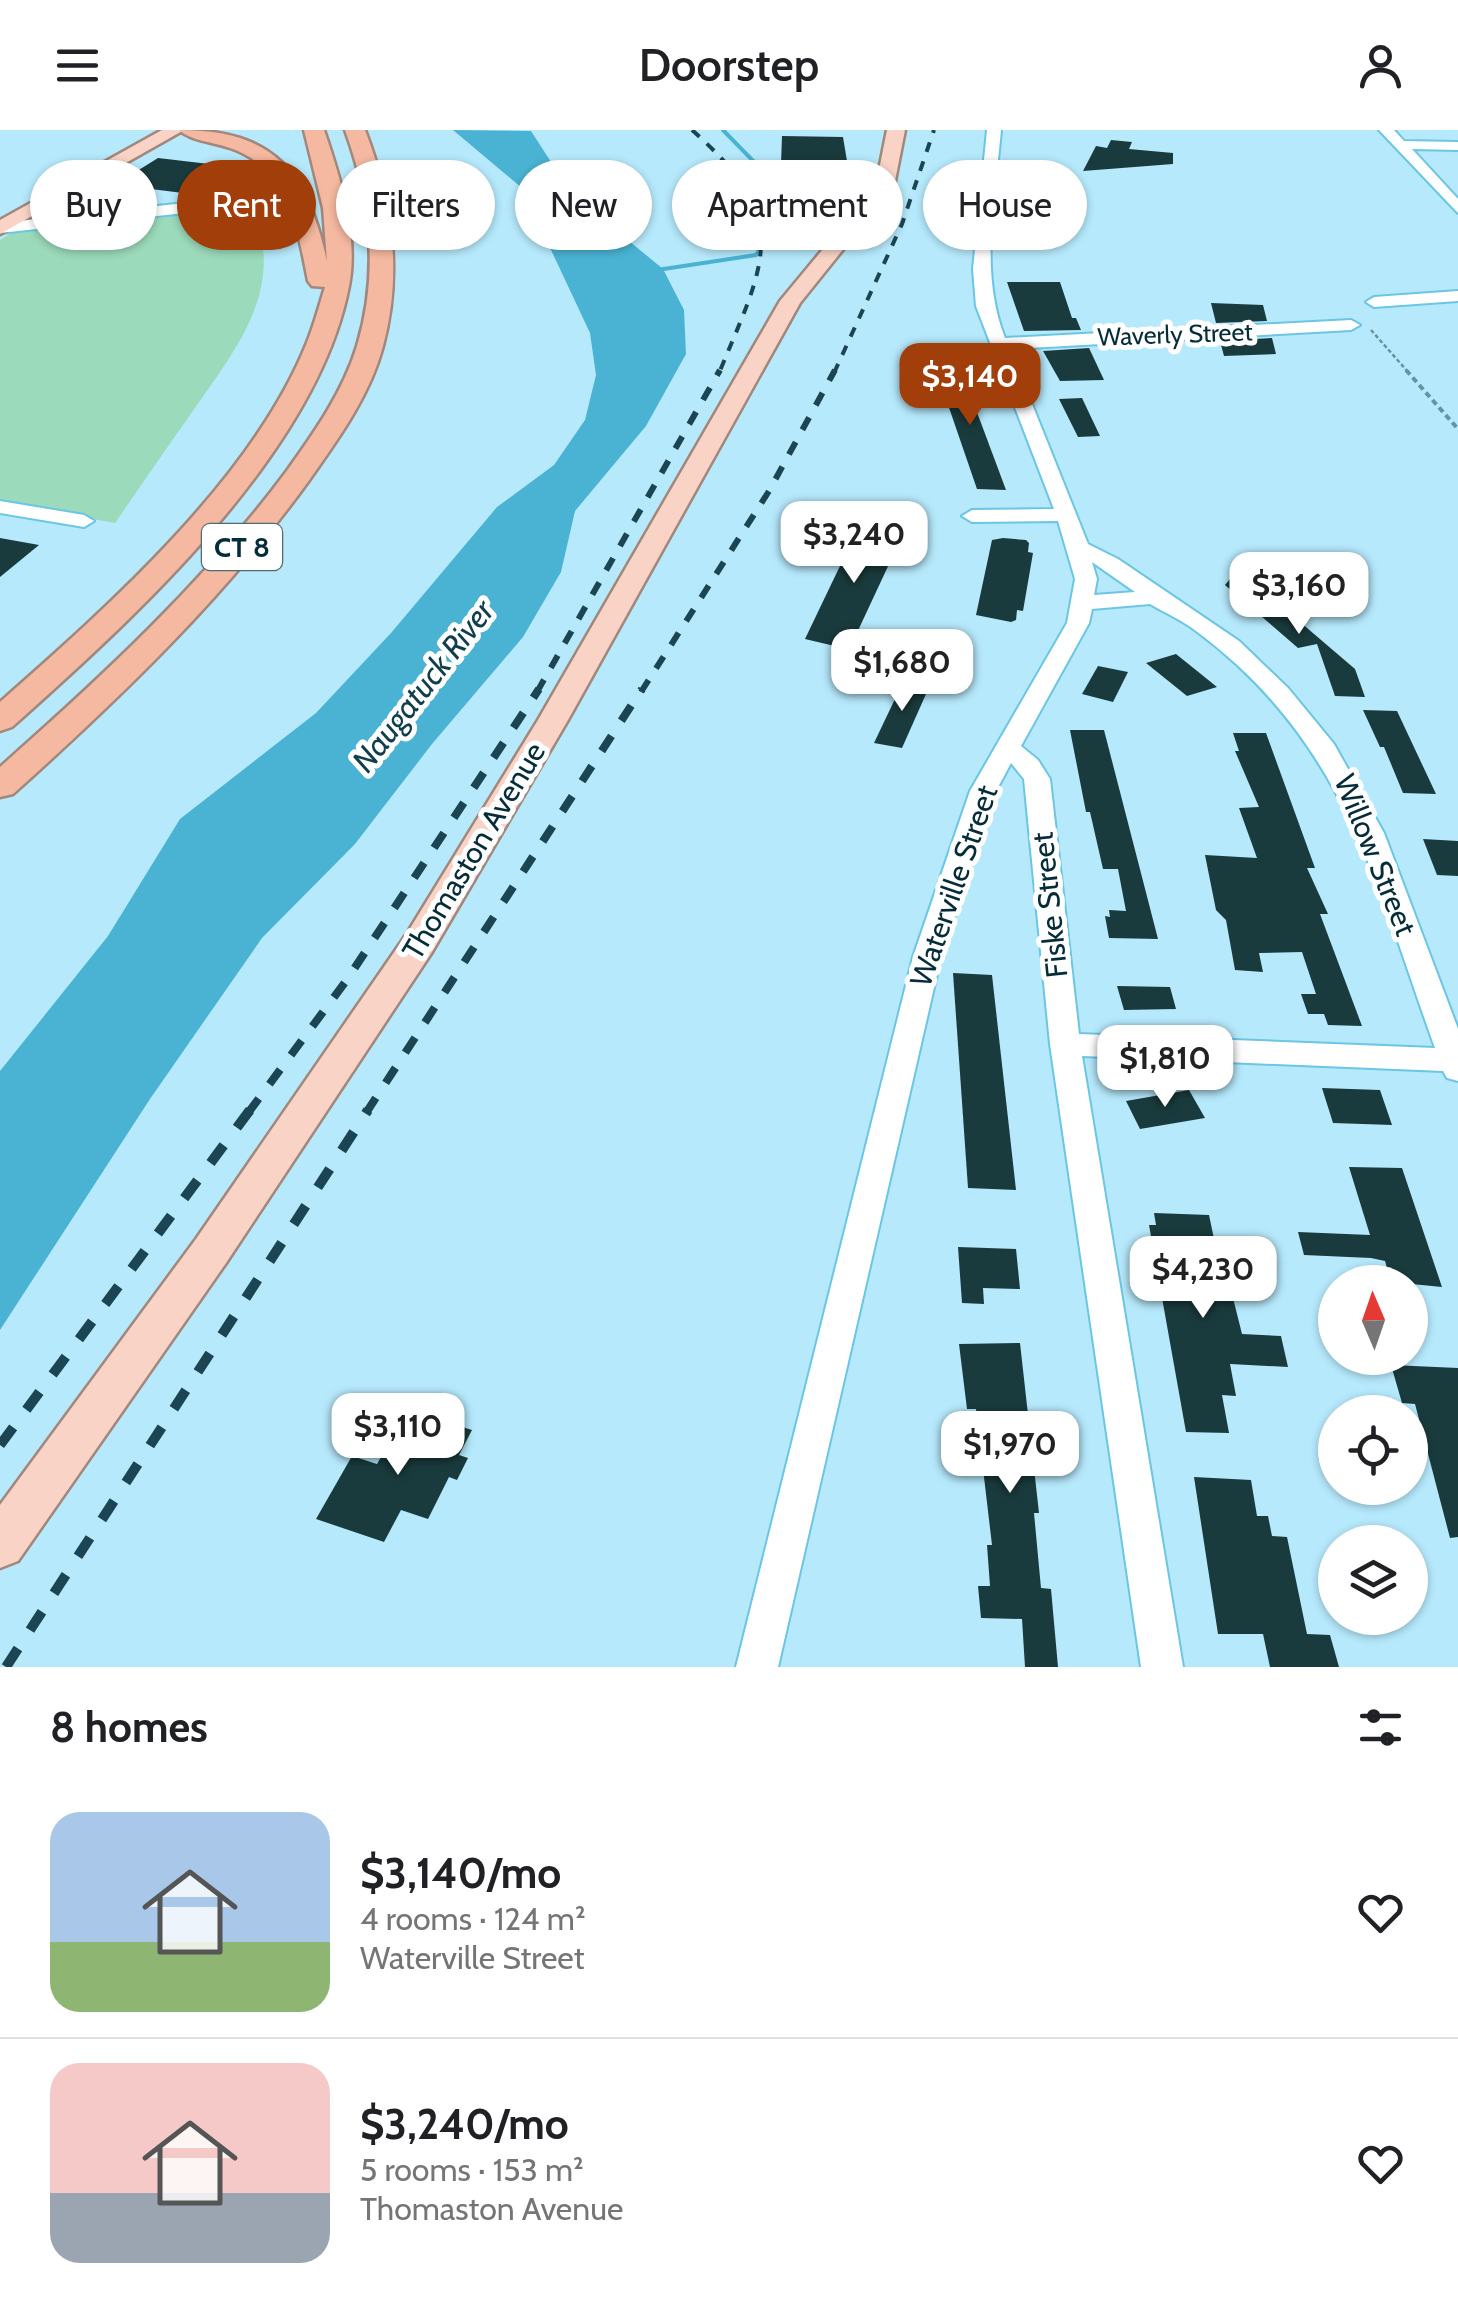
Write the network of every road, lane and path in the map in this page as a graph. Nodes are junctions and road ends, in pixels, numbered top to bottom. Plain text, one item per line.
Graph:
1 (175, 130) edge
2 (189, 130) edge
3 (314, 130) edge
4 (355, 130) edge
5 (896, 130) edge
6 (994, 130) edge
7 (1386, 130) edge
8 (1401, 145) junction
9 (1458, 146) edge
10 (1458, 208) edge
11 (177, 209) edge
12 (0, 228) edge
13 (1458, 296) edge
14 (1374, 302) dead end
15 (1359, 326) joint
16 (998, 344) junction
17 (1458, 429) edge
18 (246, 466) junction
19 (0, 507) edge
20 (1066, 515) junction
21 (972, 516) dead end
22 (84, 520) dead end
23 (1079, 548) junction
24 (1154, 597) junction
25 (1084, 603) junction
26 (0, 720) edge
27 (1007, 747) junction
28 (0, 786) edge
29 (1065, 1044) junction
30 (1456, 1065) edge
31 (0, 1546) edge
32 (757, 1667) edge
33 (1162, 1667) edge

1 - 12 main road
2 - 18 highway
3 - 18 highway, CT 8
4 - 28 highway, CT 8
5 - 31 main road, Thomaston Avenue
6 - 16 street, Waterville Street
7 - 8 street
8 - 9 street
8 - 10 street
11 - 12 street
13 - 14 street
15 - 16 street, Waverly Street
15 - 17 path
16 - 20 street, Waterville Street
18 - 26 highway, CT 8
19 - 22 street
20 - 21 street
20 - 23 street, Waterville Street
23 - 24 street, Willow Street
23 - 25 street, Waterville Street
24 - 25 street
24 - 30 street, Willow Street
25 - 27 street, Waterville Street
27 - 29 street, Fiske Street
27 - 32 street, Waterville Street
29 - 30 street
29 - 33 street, Fiske Street

